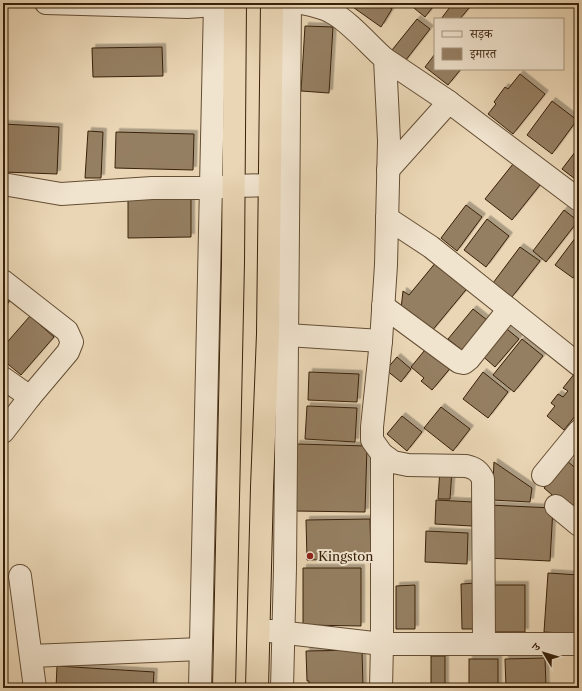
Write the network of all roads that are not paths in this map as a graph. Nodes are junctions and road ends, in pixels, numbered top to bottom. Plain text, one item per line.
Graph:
1 (46, 3) edge
2 (272, 3) edge
3 (290, 3) edge
4 (301, 3) edge
5 (221, 4) edge
6 (385, 59) junction
7 (449, 102) junction
8 (388, 170) junction
9 (3, 184) edge
10 (270, 185) junction
11 (233, 186) junction
12 (211, 188) junction
13 (579, 200) edge
14 (387, 218) junction
15 (3, 281) edge
16 (383, 306) junction
17 (509, 309) junction
18 (287, 335) junction
19 (381, 341) junction
20 (579, 365) edge
21 (3, 378) edge
22 (30, 397) junction
23 (579, 431) edge
24 (3, 432) edge
25 (382, 454) junction
26 (543, 475) dead end
27 (556, 506) dead end
28 (579, 525) edge
29 (20, 576) dead end
30 (259, 630) junction
31 (284, 632) junction
32 (382, 644) junction
33 (484, 644) junction
34 (579, 644) edge
35 (201, 649) junction
36 (31, 656) junction
37 (35, 688) edge
38 (200, 688) edge
39 (224, 688) edge
40 (257, 688) edge
41 (282, 688) edge
42 (381, 688) edge

1 - 5 street
2 - 10 highway
3 - 18 street
4 - 6 street
5 - 11 highway
5 - 12 street
6 - 7 street
6 - 8 street
7 - 8 street
7 - 13 street
8 - 14 street
9 - 12 street
10 - 11 street
10 - 30 highway
11 - 12 street
11 - 39 highway
12 - 35 street
14 - 16 street
14 - 17 street
15 - 22 street
16 - 17 street
16 - 19 street
17 - 20 street
18 - 19 street
18 - 31 street
19 - 25 street
21 - 22 street
22 - 24 street
23 - 26 street
25 - 32 street
25 - 33 street
27 - 28 street
29 - 36 street
30 - 31 street
30 - 40 highway
31 - 32 street
31 - 41 street
32 - 33 street
32 - 42 street
33 - 34 street
35 - 36 street
35 - 38 street
36 - 37 street

